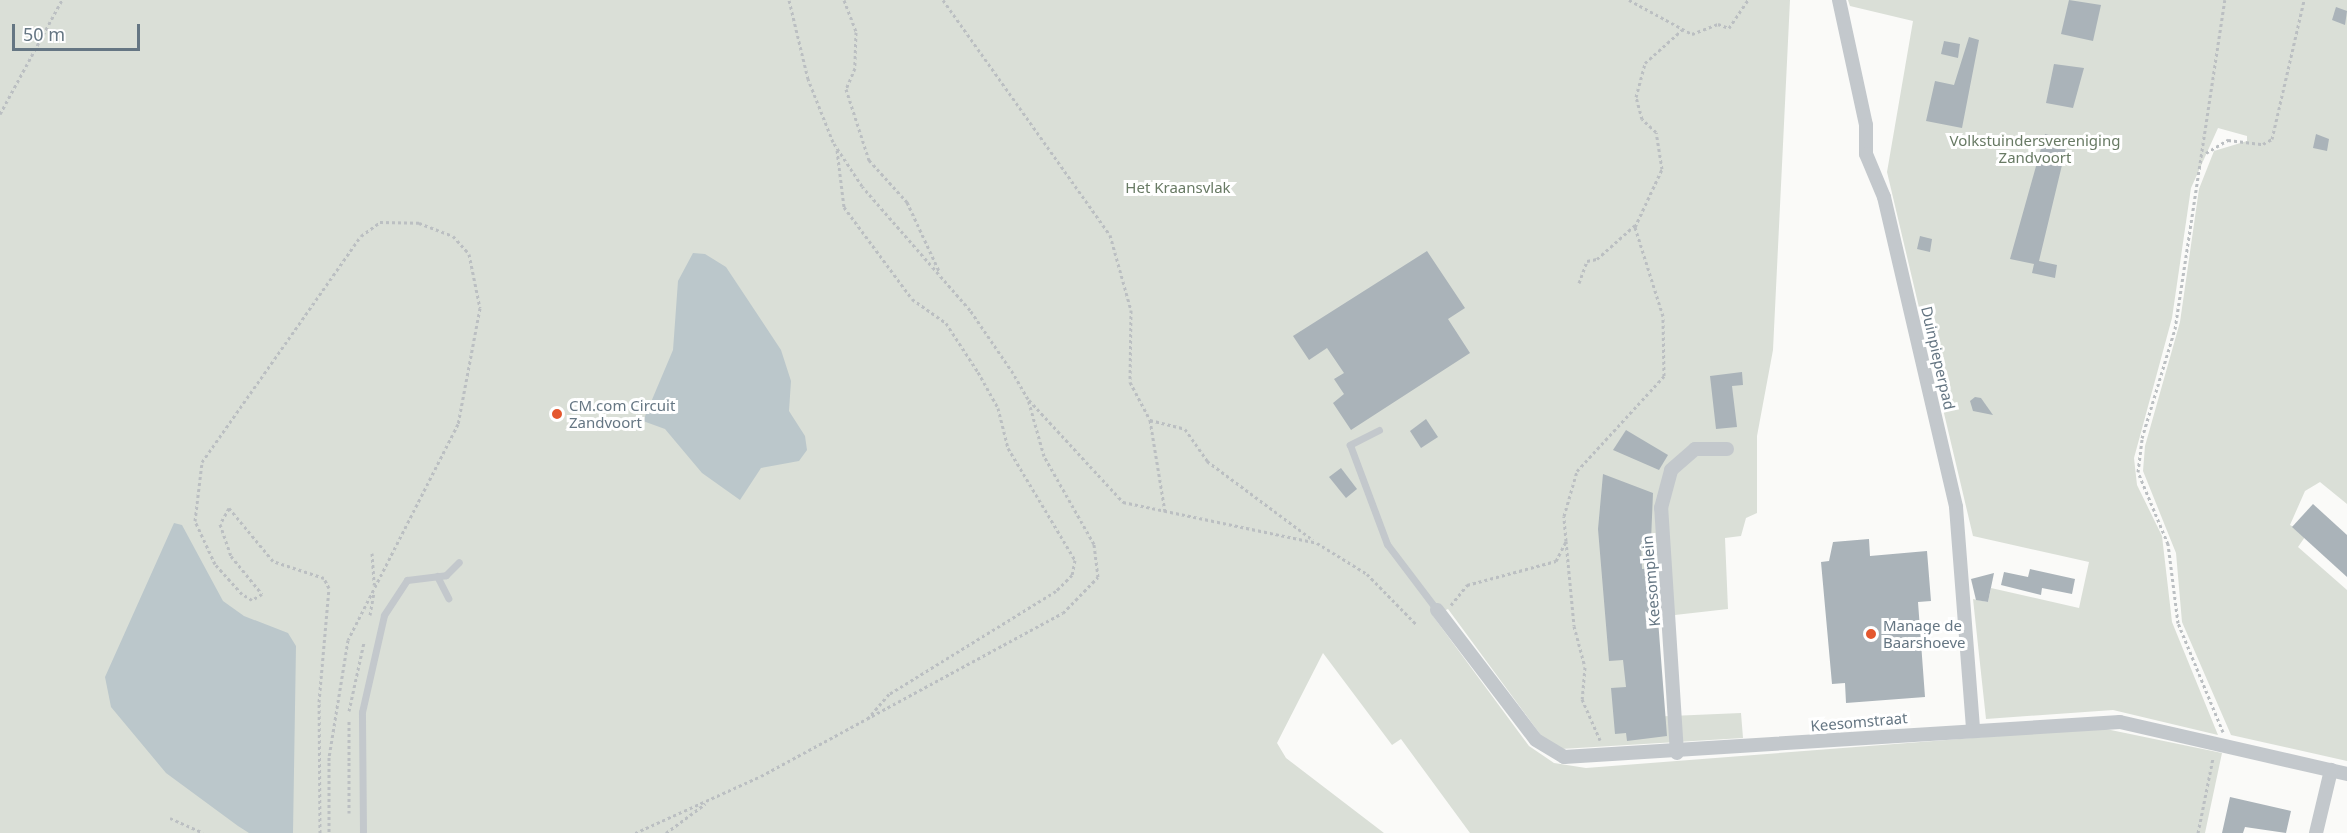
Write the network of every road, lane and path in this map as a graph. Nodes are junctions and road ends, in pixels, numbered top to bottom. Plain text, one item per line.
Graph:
1 (62, 0) edge
2 (789, 0) edge
3 (844, 0) edge
4 (943, 0) edge
5 (1629, 0) edge
6 (1748, 0) edge
7 (1839, 0) edge
8 (2225, 0) edge
9 (2304, 0) edge
10 (1682, 30) junction
11 (0, 114) edge
12 (837, 148) junction
13 (2206, 153) junction
14 (1636, 225) junction
15 (941, 274) junction
16 (1579, 283) dead end
17 (1028, 399) junction
18 (1150, 420) junction
19 (1379, 430) dead end
20 (1727, 449) dead end
21 (1165, 512) junction
22 (1566, 541) junction
23 (1317, 543) junction
24 (459, 562) dead end
25 (437, 576) junction
26 (448, 598) dead end
27 (1443, 608) junction
28 (1416, 624) dead end
29 (867, 720) junction
30 (1973, 730) junction
31 (2222, 743) junction
32 (1604, 746) dead end
33 (1677, 753) junction
34 (2331, 770) junction
35 (2347, 774) edge
36 (711, 800) junction
37 (170, 818) dead end
38 (202, 833) edge
39 (320, 833) edge
40 (329, 833) edge
41 (363, 833) edge
42 (635, 833) edge
43 (666, 833) edge
44 (2198, 833) edge
45 (2316, 833) edge

1 - 11 path
2 - 12 path
3 - 15 path
4 - 18 path
5 - 10 path
6 - 10 path
7 - 30 street, Duinpieperpad
8 - 13 path
9 - 13 path
10 - 14 path
12 - 15 path
12 - 29 path
13 - 31 path
14 - 16 path
14 - 22 path
15 - 17 path
17 - 21 path
17 - 29 path
18 - 21 path
18 - 23 path
19 - 27 lane
20 - 33 street, Keesomplein
21 - 23 path
22 - 27 path
22 - 32 path
23 - 28 path
24 - 25 lane
25 - 26 lane
25 - 41 lane
27 - 33 street, Keesomstraat
29 - 36 path
30 - 31 street, Keesomstraat
30 - 33 street, Keesomstraat
31 - 34 street, Keesomstraat
31 - 44 path
34 - 35 street, Keesomstraat
34 - 45 street
36 - 42 path
36 - 43 path
37 - 38 path
39 - 40 path

